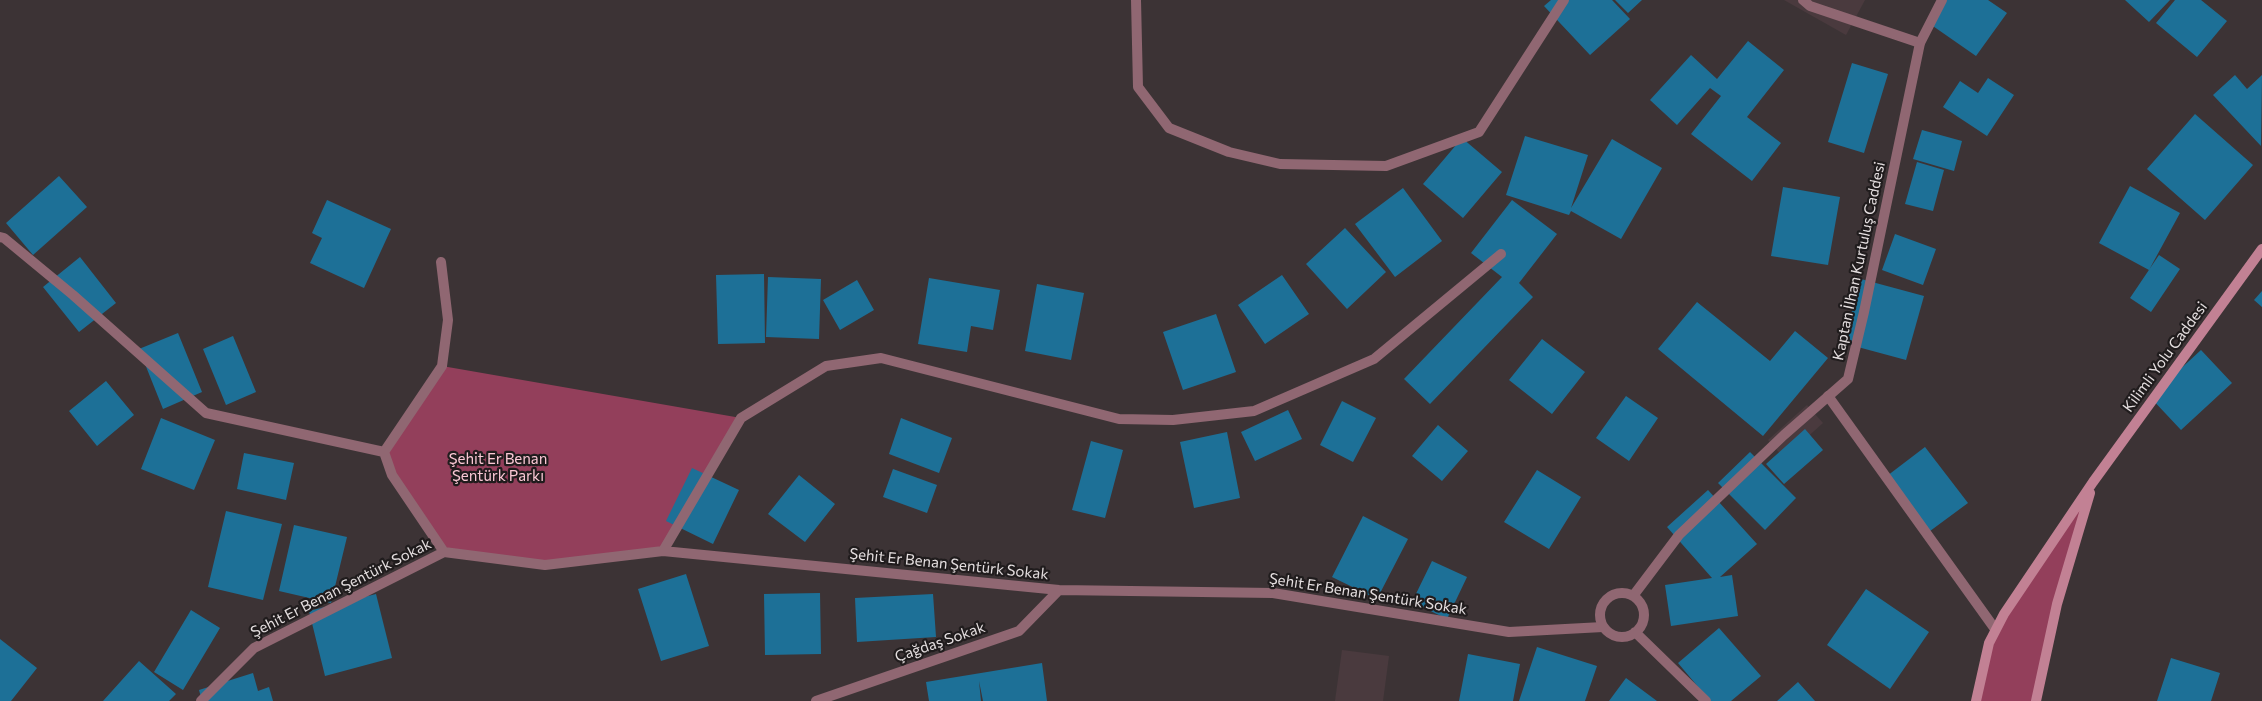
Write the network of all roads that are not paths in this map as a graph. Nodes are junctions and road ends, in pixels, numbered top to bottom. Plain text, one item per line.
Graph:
1 (1136, 0) edge
2 (1564, 0) edge
3 (1803, 0) edge
4 (1942, 0) edge
5 (1920, 43) junction
6 (0, 237) edge
7 (2262, 249) edge
8 (1501, 254) dead end
9 (441, 262) dead end
10 (1828, 396) junction
11 (384, 452) junction
12 (2093, 482) junction
13 (663, 551) junction
14 (444, 552) junction
15 (1059, 590) junction
16 (1633, 596) junction
17 (1604, 627) junction
18 (1995, 630) junction
19 (1635, 632) junction
20 (201, 701) edge
21 (816, 701) edge
22 (1706, 701) edge
23 (1976, 701) edge
24 (2036, 701) edge

1 - 2 street
3 - 5 street
4 - 5 street, Kaptan İlhan Kurtuluş Caddesi
5 - 10 street, Kaptan İlhan Kurtuluş Caddesi
6 - 11 street
7 - 12 main road, Kilimli Yolu Caddesi
8 - 13 street
9 - 11 street
10 - 16 street, Kaptan İlhan Kurtuluş Caddesi
10 - 18 street
11 - 14 street
12 - 18 main road, Kilimli Yolu Caddesi
12 - 24 main road, Kilimli Yolu Caddesi
13 - 14 street, Şehit Er Benan Şentürk Sokak
13 - 15 street, Şehit Er Benan Şentürk Sokak
14 - 20 street, Şehit Er Benan Şentürk Sokak
15 - 17 street, Şehit Er Benan Şentürk Sokak
15 - 21 street, Çağdaş Sokak
16 - 17 street
16 - 19 street
17 - 19 street, Şehit Er Benan Şentürk Sokak
18 - 23 main road, Kilimli Yolu Caddesi
19 - 22 street

